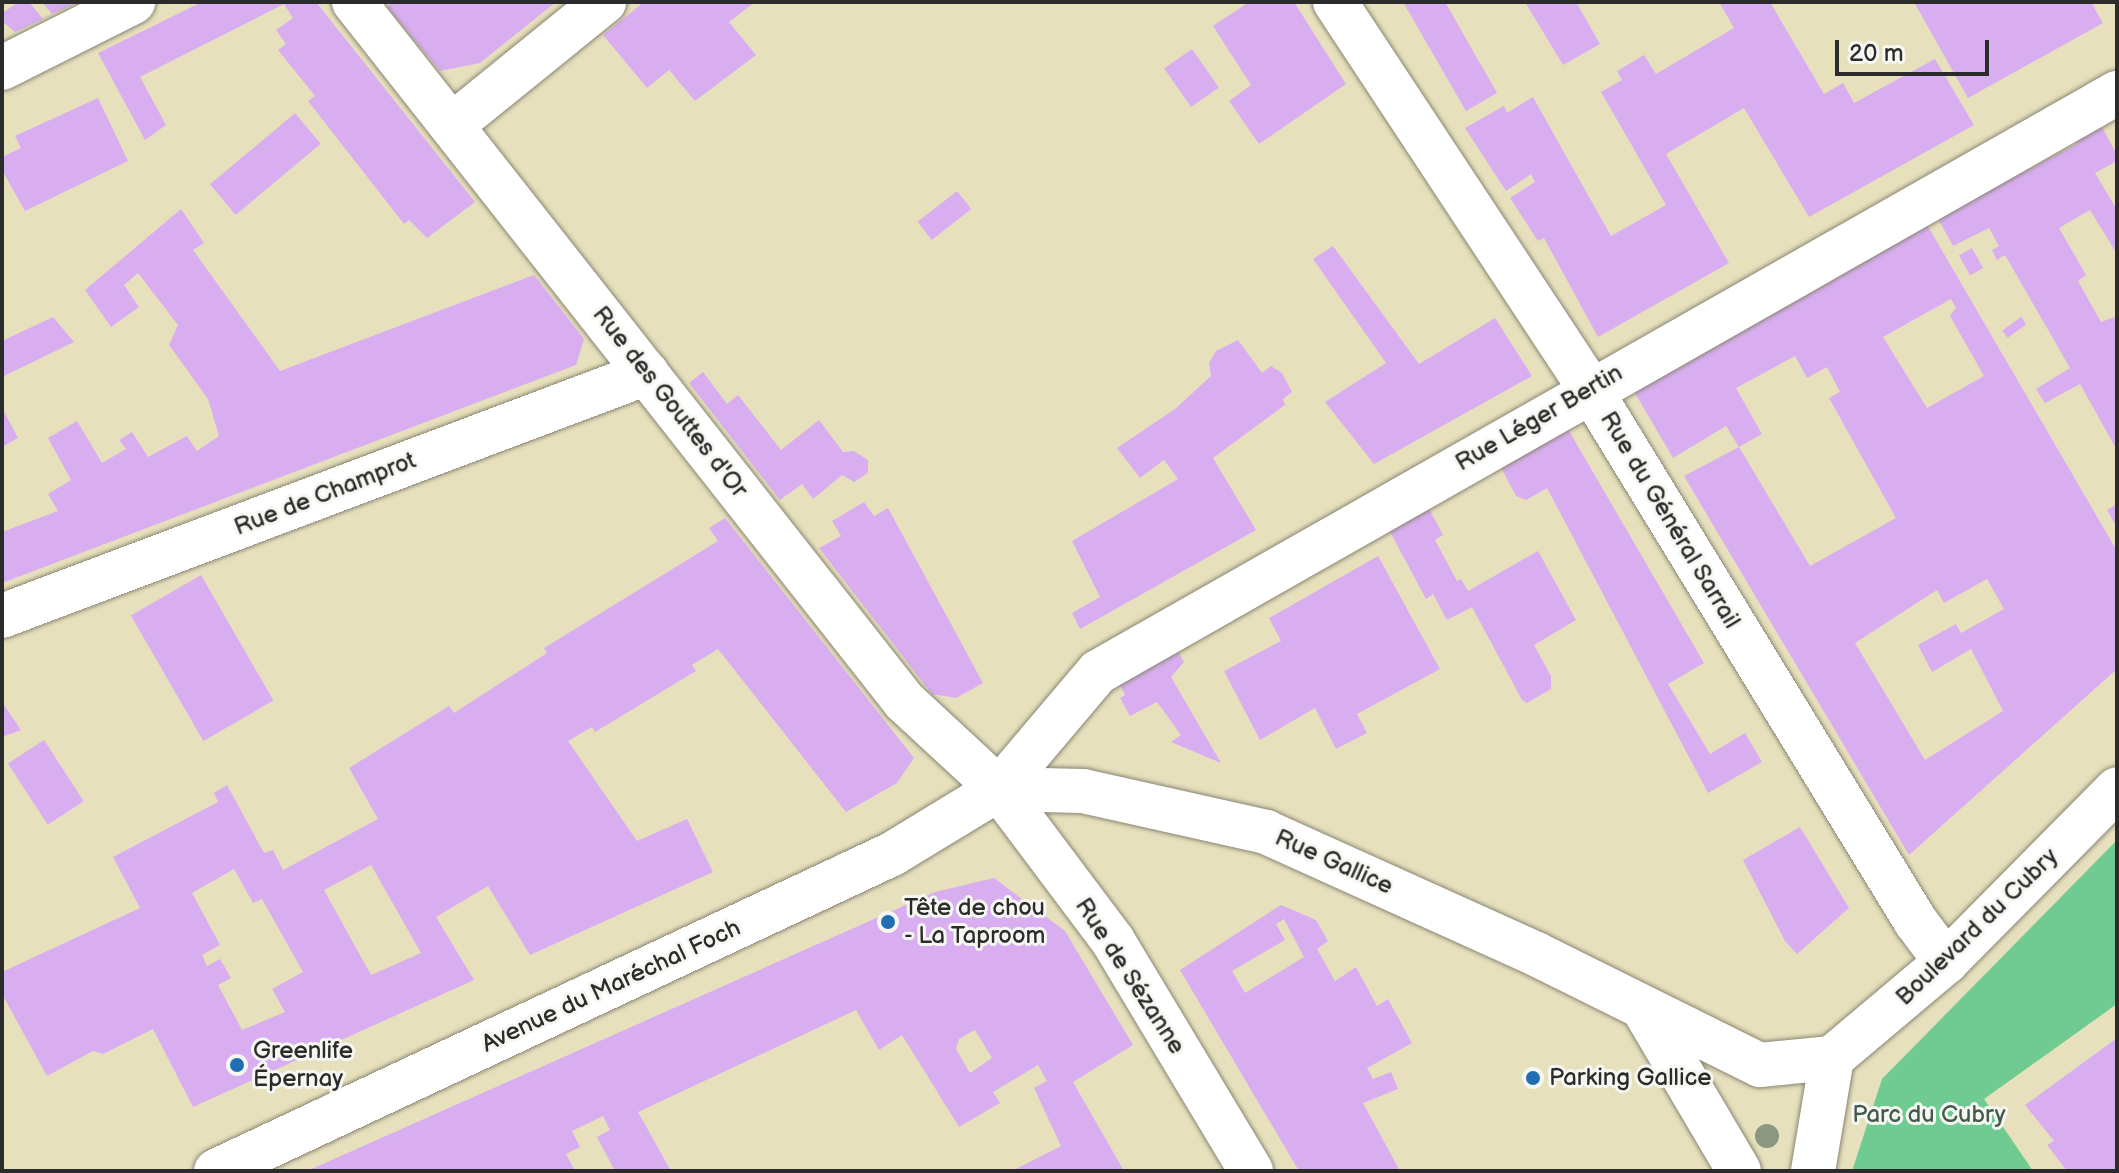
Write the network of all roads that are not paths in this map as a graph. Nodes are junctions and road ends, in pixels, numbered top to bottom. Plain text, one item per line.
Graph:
1 (133, 2) edge
2 (354, 2) edge
3 (604, 2) edge
4 (1335, 2) edge
5 (2, 68) edge
6 (2117, 93) edge
7 (452, 125) junction
8 (647, 373) junction
9 (1590, 389) junction
10 (2, 616) edge
11 (999, 789) junction
12 (2117, 789) edge
13 (1946, 962) junction
14 (1646, 1013) junction
15 (1832, 1058) junction
16 (216, 1171) edge
17 (1251, 1171) edge
18 (1739, 1171) edge
19 (1813, 1171) edge

1 - 5 street
2 - 7 street, Rue des Gouttes d'Or
3 - 7 street
4 - 9 street, Rue du Général Sarrail
6 - 9 street, Rue Léger Bertin
7 - 8 street, Rue des Gouttes d'Or
8 - 10 street, Rue de Champrot
8 - 11 street, Rue des Gouttes d'Or
9 - 11 street, Rue Léger Bertin
9 - 13 street, Rue du Général Sarrail
11 - 14 street, Rue Gallice
11 - 16 street, Avenue du Maréchal Foch
11 - 17 street, Rue de Sézanne
12 - 13 street, Boulevard du Cubry
13 - 15 street, Boulevard du Cubry
14 - 15 street, Rue Gallice
14 - 18 street
15 - 19 street

